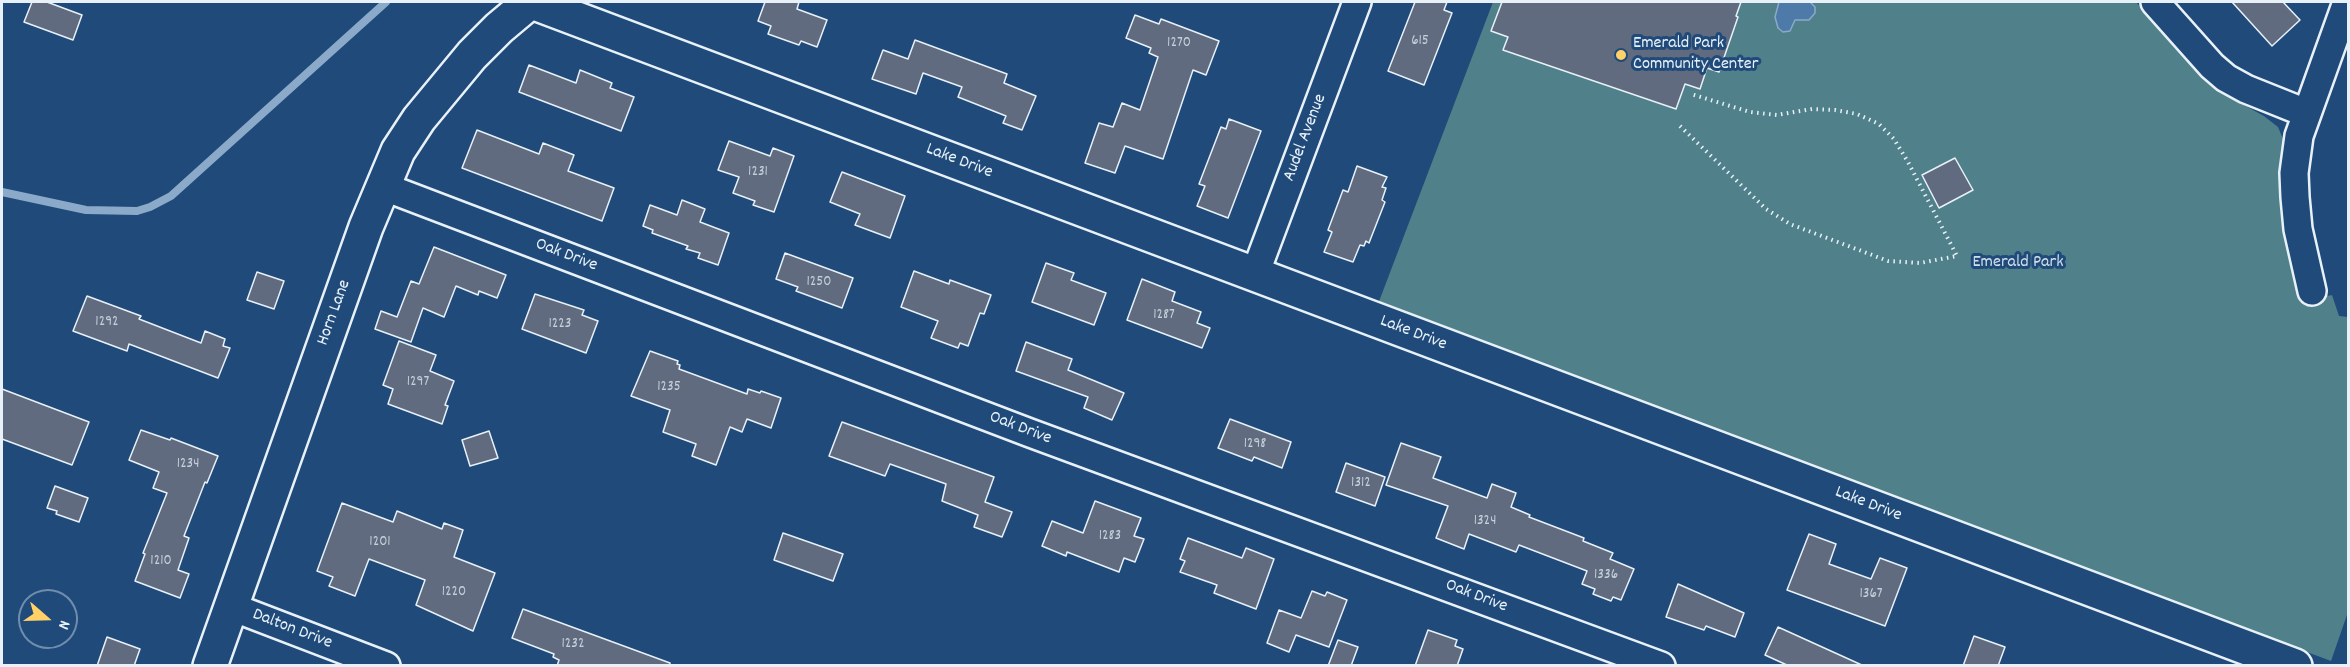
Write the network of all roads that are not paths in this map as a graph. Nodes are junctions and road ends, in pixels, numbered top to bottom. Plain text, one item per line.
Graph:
1 (531, 2) edge
2 (1357, 2) edge
3 (2155, 2) edge
4 (2347, 2) edge
5 (2306, 113) junction
6 (382, 186) junction
7 (1255, 274) junction
8 (2312, 291) dead end
9 (232, 607) junction
10 (210, 666) edge
11 (386, 666) edge
12 (1660, 666) edge
13 (2295, 666) edge

1 - 6 street, Horn Lane
1 - 7 street, Lake Drive
2 - 7 street, Audel Avenue
3 - 5 street
4 - 5 street
5 - 8 street
6 - 9 street, Horn Lane
6 - 12 street, Oak Drive
7 - 13 street, Lake Drive
9 - 10 street, Horn Lane
9 - 11 street, Dalton Drive

